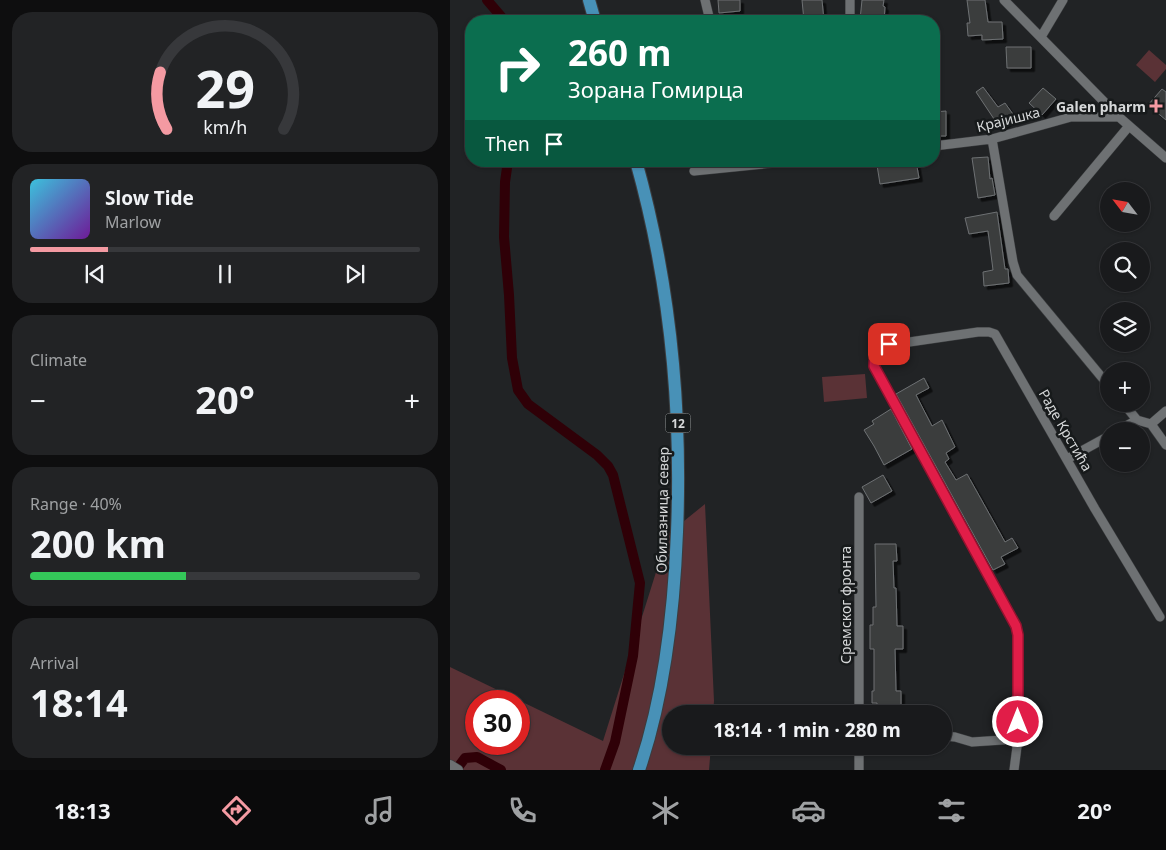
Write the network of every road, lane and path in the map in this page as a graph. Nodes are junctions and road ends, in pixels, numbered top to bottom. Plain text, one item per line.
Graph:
1 (589, 0) edge
2 (705, 0) edge
3 (850, 0) edge
4 (1004, 0) edge
5 (1063, 0) edge
6 (593, 15) edge
7 (709, 15) edge
8 (850, 15) edge
9 (1041, 37) junction
10 (1119, 117) junction
11 (1129, 126) junction
12 (992, 139) junction
13 (940, 145) edge
14 (1166, 158) edge
15 (638, 167) edge
16 (727, 167) edge
17 (694, 170) dead end
18 (1054, 216) dead end
19 (1100, 375) edge
20 (1166, 411) edge
21 (1130, 412) edge
22 (1137, 420) junction
23 (1133, 422) edge
24 (1151, 424) junction
25 (1100, 441) edge
26 (1166, 446) edge
27 (1067, 459) junction
28 (859, 497) dead end
29 (1160, 616) dead end
30 (859, 705) edge
31 (952, 737) edge
32 (1018, 739) junction
33 (859, 755) edge
34 (639, 770) edge
35 (859, 770) edge
36 (1014, 770) edge

1 - 6 main road
2 - 7 street
3 - 8 street
4 - 9 street
5 - 9 street
9 - 10 street
10 - 11 street
10 - 12 street, Крајишка
11 - 14 street
11 - 18 street
12 - 13 street, Крајишка
12 - 19 street
15 - 34 main road, Обилазница север / 12
16 - 17 street
20 - 24 street
21 - 22 street
22 - 23 street
22 - 24 street
24 - 26 street
25 - 27 street
27 - 29 street, Раде Крстића
27 - 32 street, Раде Крстића
28 - 30 street, Сремског фронта
31 - 32 street
32 - 36 street
33 - 35 street

